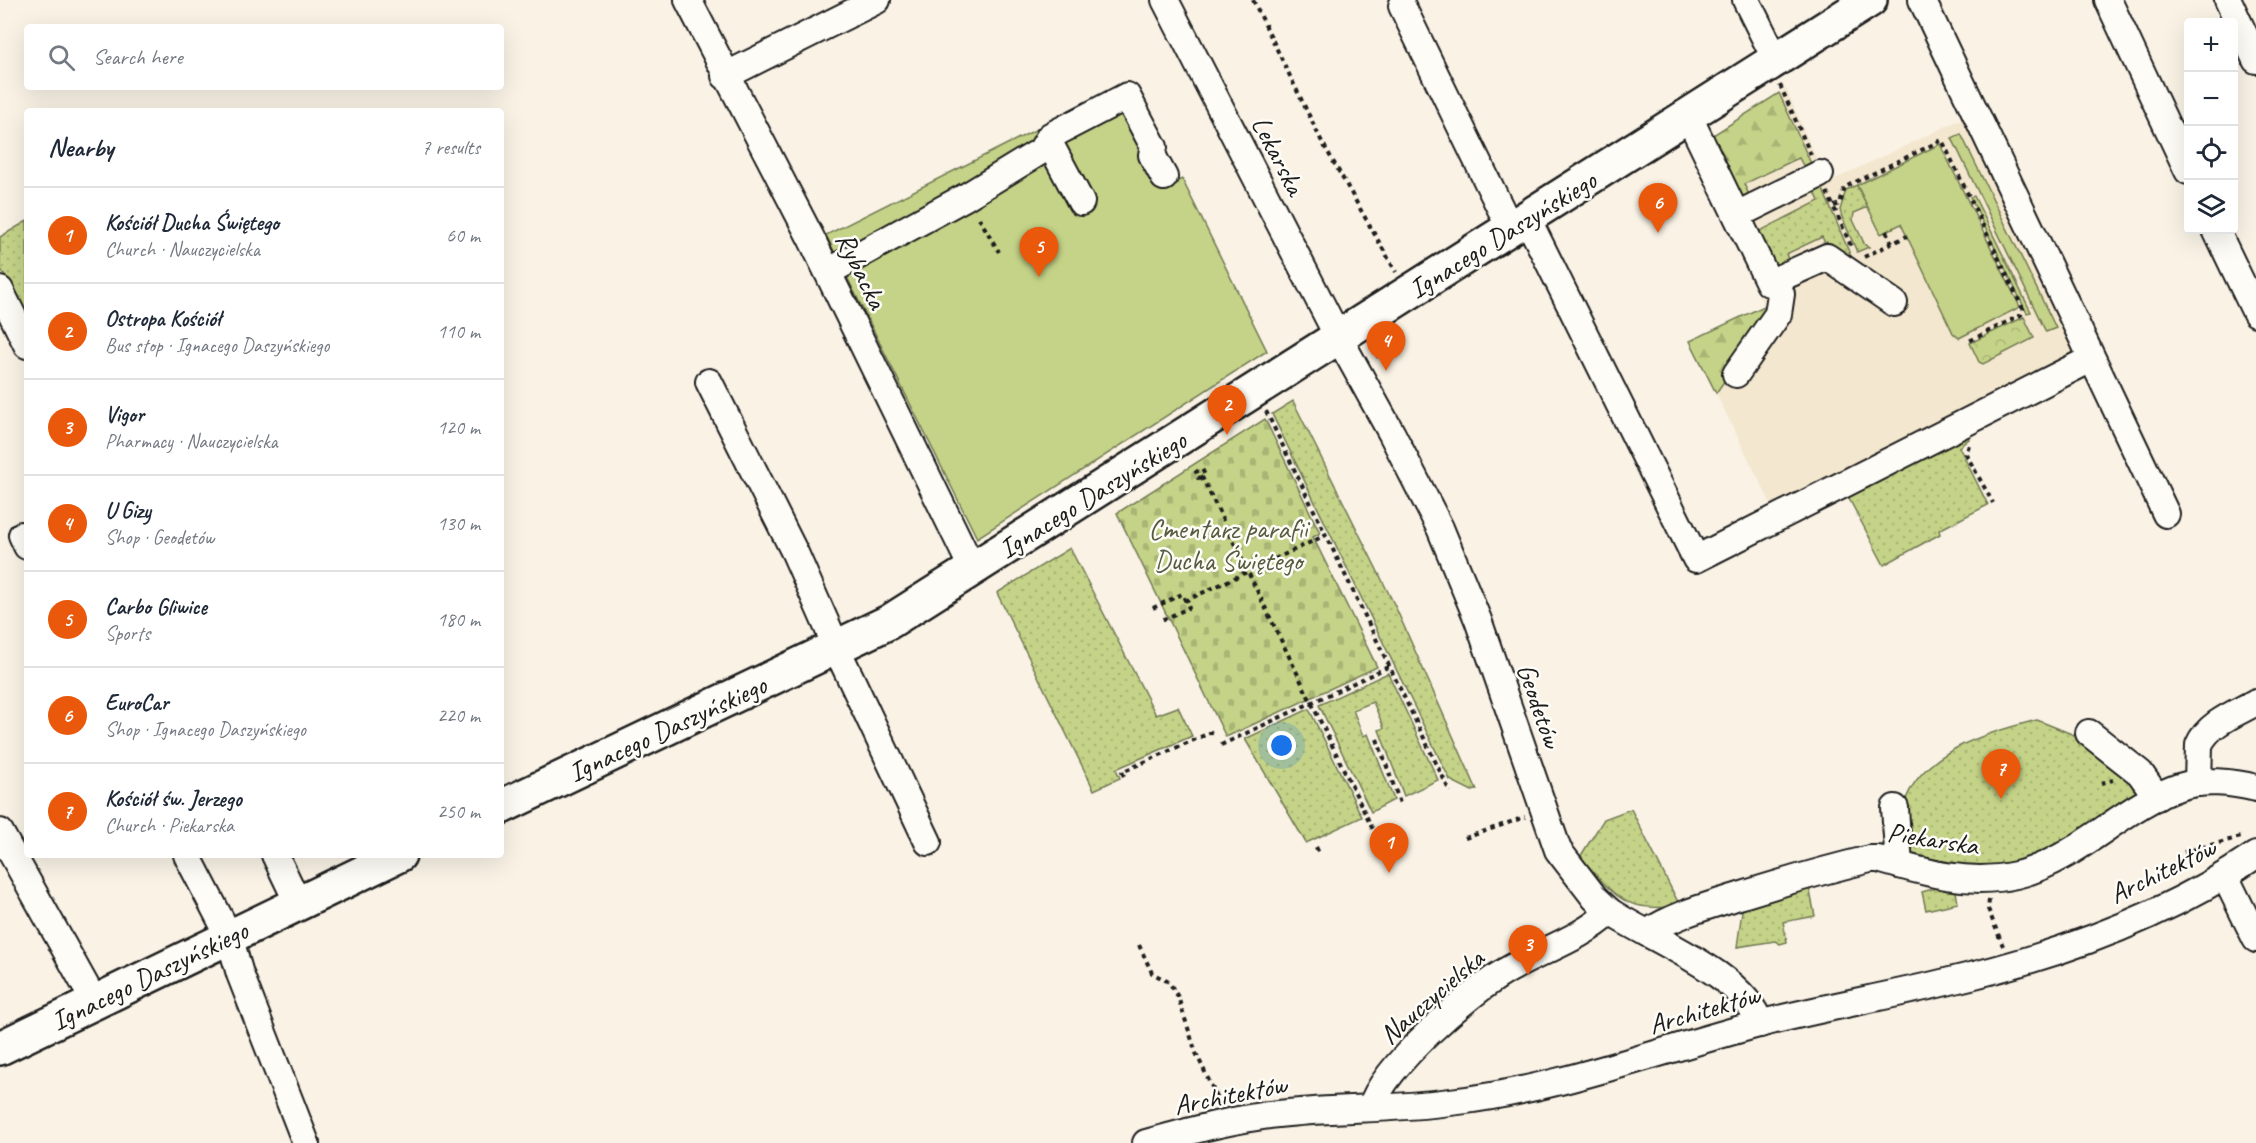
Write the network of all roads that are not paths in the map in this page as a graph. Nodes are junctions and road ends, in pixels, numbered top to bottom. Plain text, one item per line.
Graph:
1 (688, 0) edge
2 (877, 0) edge
3 (1165, 0) edge
4 (1746, 0) edge
5 (1870, 0) edge
6 (1922, 0) edge
7 (2108, 0) edge
8 (2228, 0) edge
9 (1402, 6) dead end
10 (1776, 60) junction
11 (2256, 60) edge
12 (725, 76) junction
13 (1688, 115) junction
14 (1048, 140) junction
15 (2184, 162) edge
16 (1820, 174) dead end
17 (1164, 177) dead end
18 (1081, 202) dead end
19 (1737, 215) junction
20 (1519, 223) junction
21 (2218, 234) edge
22 (828, 272) junction
23 (1775, 280) junction
24 (0, 290) edge
25 (1894, 303) dead end
26 (2256, 313) edge
27 (1354, 337) junction
28 (24, 339) edge
29 (2091, 359) junction
30 (1736, 374) dead end
31 (709, 382) dead end
32 (2166, 514) dead end
33 (973, 570) junction
34 (837, 647) junction
35 (2256, 702) edge
36 (2090, 733) dead end
37 (2156, 763) dead end
38 (2198, 783) junction
39 (2256, 788) edge
40 (2163, 794) junction
41 (504, 806) edge
42 (1895, 808) dead end
43 (0, 832) edge
44 (928, 842) dead end
45 (2251, 846) edge
46 (189, 858) edge
47 (276, 858) edge
48 (393, 858) edge
49 (1899, 865) junction
50 (2224, 876) junction
51 (298, 903) junction
52 (1610, 912) junction
53 (1647, 933) junction
54 (229, 936) junction
55 (2256, 939) edge
56 (94, 1001) junction
57 (1760, 1024) junction
58 (0, 1048) edge
59 (1372, 1106) junction
60 (306, 1143) edge
61 (1146, 1143) edge

1 - 12 street, Rybacka
2 - 12 street
3 - 27 street, Lekarska
4 - 10 street
5 - 10 main road, Ignacego Daszyńskiego
6 - 29 street
7 - 15 street
8 - 11 street
9 - 20 street
10 - 13 main road, Ignacego Daszyńskiego
12 - 22 street, Rybacka
13 - 19 street
13 - 20 main road, Ignacego Daszyńskiego
14 - 17 street
14 - 18 street
14 - 22 street
16 - 19 street
19 - 23 street
20 - 27 main road, Ignacego Daszyńskiego
20 - 29 street
21 - 26 street
22 - 33 street, Rybacka
23 - 25 street
23 - 30 street
24 - 28 street
27 - 33 main road, Ignacego Daszyńskiego
27 - 52 street, Geodetów
29 - 32 street
31 - 34 street
33 - 34 main road, Ignacego Daszyńskiego
34 - 41 main road, Ignacego Daszyńskiego
34 - 44 street
35 - 38 street
36 - 40 street
37 - 40 street
38 - 39 street, Piekarska
38 - 40 street, Piekarska
40 - 49 street, Piekarska
42 - 49 street
43 - 56 street
45 - 50 street, Architektów
46 - 54 street
47 - 51 street
48 - 51 main road, Ignacego Daszyńskiego
49 - 53 street, Piekarska
50 - 55 street
50 - 57 street, Architektów
51 - 54 main road, Ignacego Daszyńskiego
52 - 53 street, Geodetów
52 - 59 street, Nauczycielska
53 - 57 street, Geodetów
54 - 56 main road, Ignacego Daszyńskiego
54 - 60 street
56 - 58 main road, Ignacego Daszyńskiego
57 - 59 street, Architektów
59 - 61 street, Architektów

